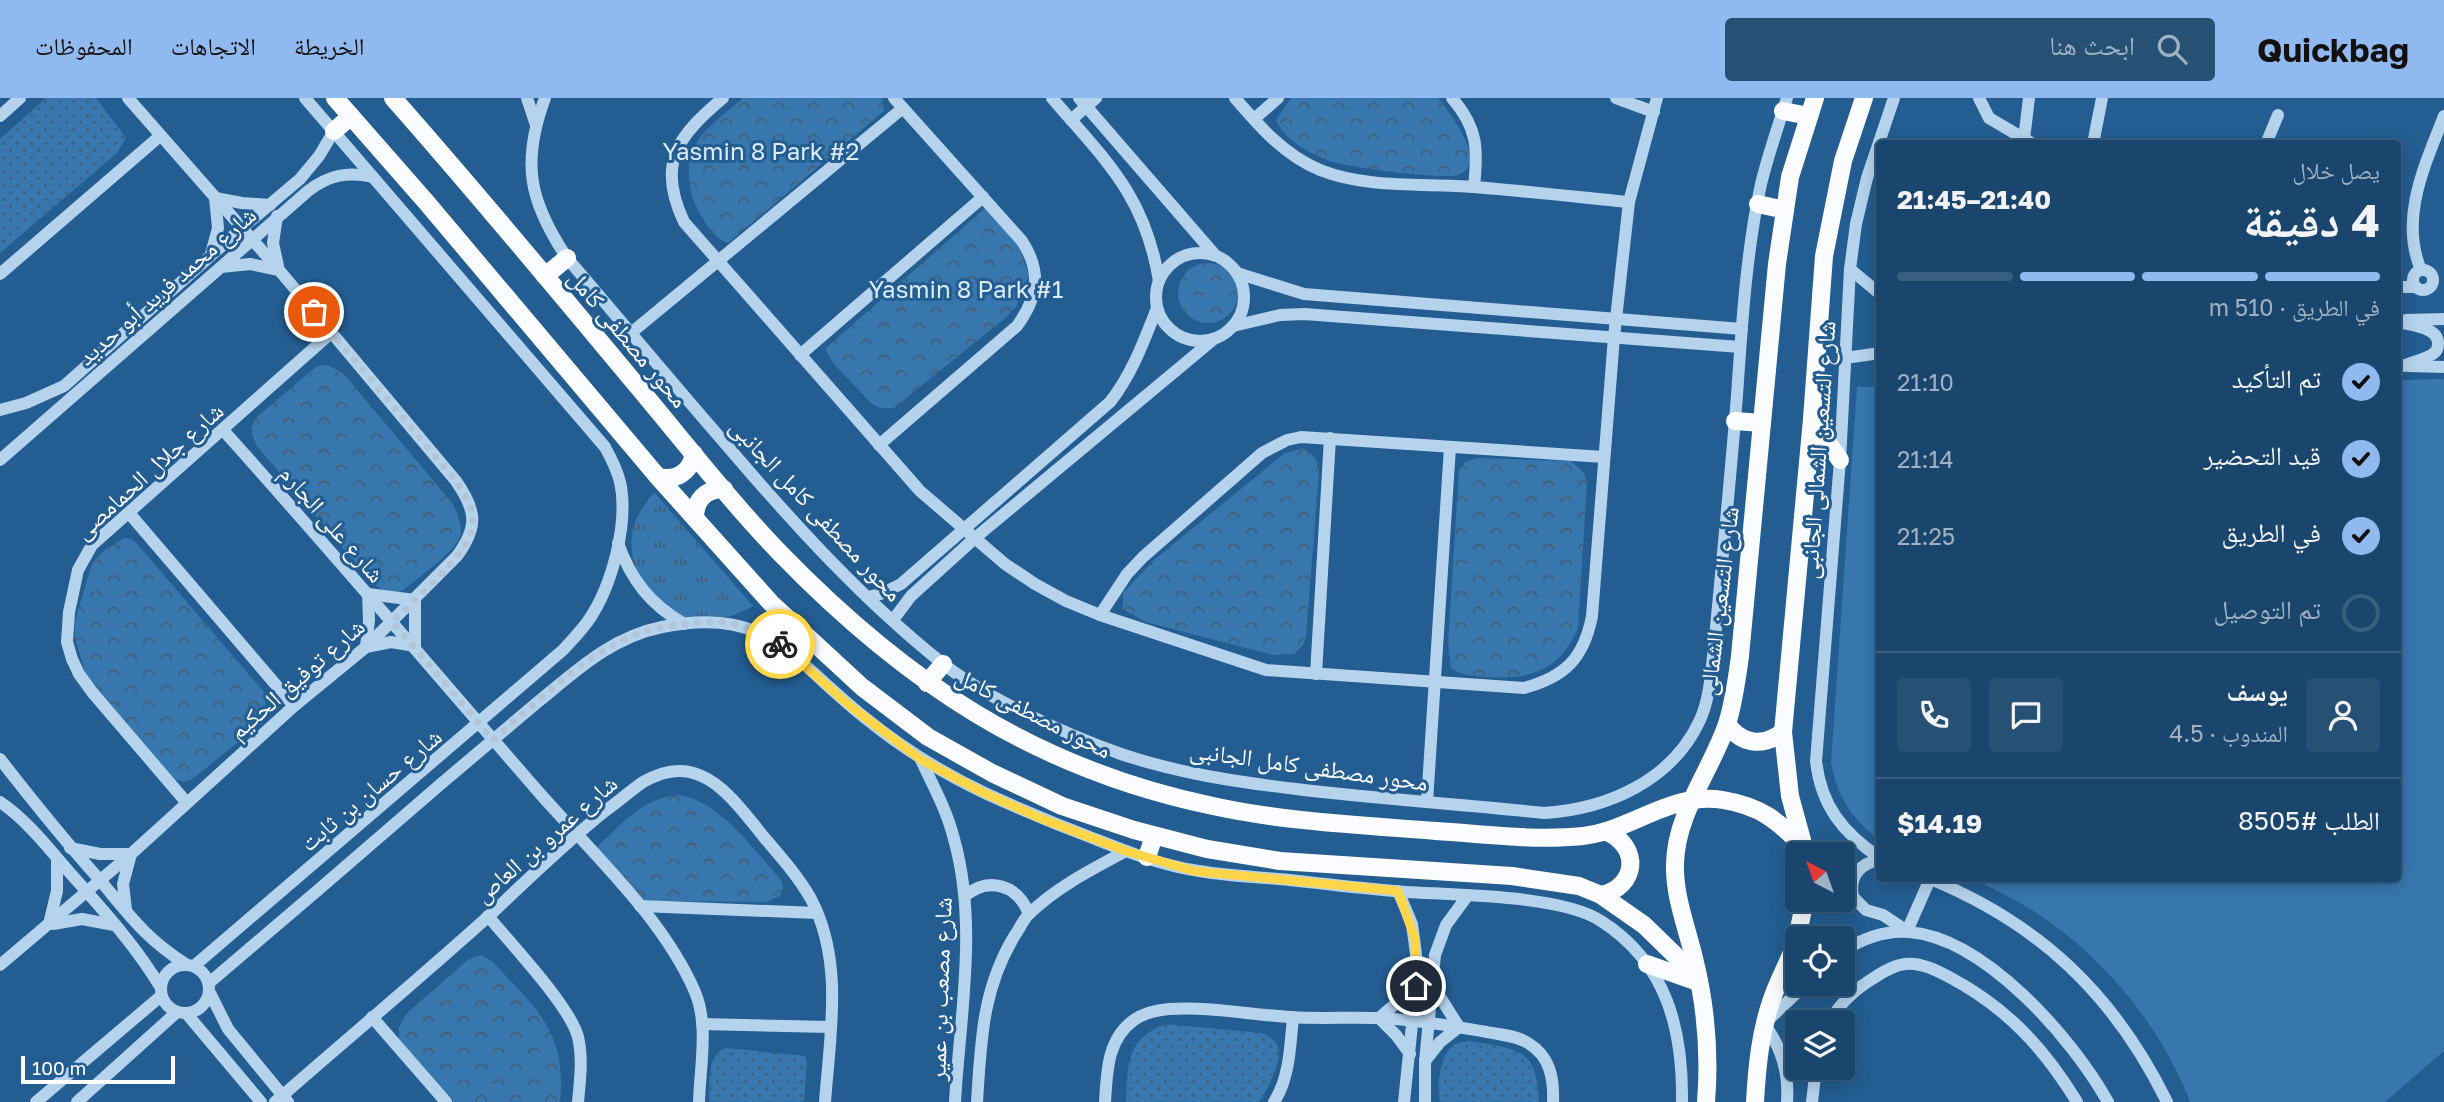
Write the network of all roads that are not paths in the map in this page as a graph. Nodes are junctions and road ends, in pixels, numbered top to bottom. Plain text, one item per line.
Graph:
1 (20, 98) edge
2 (128, 98) edge
3 (305, 98) edge
4 (335, 98) edge
5 (393, 98) edge
6 (527, 98) edge
7 (545, 98) edge
8 (723, 98) edge
9 (1052, 98) edge
10 (1235, 98) edge
11 (1278, 98) edge
12 (1451, 98) edge
13 (1616, 98) edge
14 (1657, 98) edge
15 (1815, 98) edge
16 (1864, 98) edge
17 (1894, 98) edge
18 (1979, 98) edge
19 (2029, 98) edge
20 (2102, 98) edge
21 (1087, 101) edge
22 (899, 103) edge
23 (1785, 104) edge
24 (1654, 112) junction
25 (2278, 115) dead end
26 (0, 116) edge
27 (351, 116) junction
28 (2444, 116) edge
29 (1809, 117) junction
30 (1254, 119) junction
31 (1071, 120) junction
32 (536, 126) junction
33 (334, 131) junction
34 (160, 136) junction
35 (1880, 140) edge
36 (2027, 140) edge
37 (2029, 140) edge
38 (2094, 140) edge
39 (2268, 140) edge
40 (1876, 151) edge
41 (374, 177) junction
42 (1474, 187) junction
43 (983, 197) junction
44 (215, 198) junction
45 (1629, 202) junction
46 (1758, 204) junction
47 (270, 205) junction
48 (1785, 210) junction
49 (277, 216) junction
50 (242, 228) junction
51 (252, 239) junction
52 (210, 256) junction
53 (1215, 256) junction
54 (567, 258) junction
55 (718, 263) junction
56 (221, 267) junction
57 (279, 270) junction
58 (1850, 270) junction
59 (2421, 270) junction
60 (1237, 273) junction
61 (0, 274) edge
62 (545, 276) junction
63 (1160, 281) junction
64 (2438, 284) edge
65 (2416, 287) junction
66 (2401, 288) edge
67 (1876, 291) edge
68 (1157, 308) junction
69 (2444, 319) edge
70 (1616, 320) junction
71 (2401, 321) edge
72 (2401, 322) edge
73 (1233, 326) junction
74 (1742, 329) junction
75 (331, 333) junction
76 (631, 334) junction
77 (1614, 337) junction
78 (1214, 339) junction
79 (1741, 347) junction
80 (1876, 354) edge
81 (800, 355) junction
82 (1845, 358) junction
83 (2401, 366) edge
84 (2401, 366) edge
85 (2444, 367) edge
86 (0, 410) edge
87 (1812, 419) junction
88 (1735, 421) junction
89 (1762, 423) junction
90 (223, 430) junction
91 (1330, 438) junction
92 (879, 445) junction
93 (1450, 447) junction
94 (694, 454) junction
95 (1604, 457) junction
96 (0, 460) edge
97 (1840, 460) junction
98 (657, 477) junction
99 (724, 489) junction
100 (129, 513) junction
101 (695, 518) junction
102 (970, 534) junction
103 (618, 542) junction
104 (369, 594) junction
105 (867, 597) junction
106 (415, 600) junction
107 (1100, 615) junction
108 (893, 620) junction
109 (392, 621) junction
110 (791, 622) junction
111 (684, 624) junction
112 (774, 640) junction
113 (415, 646) junction
114 (366, 647) junction
115 (943, 664) junction
116 (1316, 674) junction
117 (1435, 682) junction
118 (927, 683) junction
119 (294, 706) junction
120 (479, 723) junction
121 (1727, 724) junction
122 (1783, 732) junction
123 (493, 740) junction
124 (0, 759) edge
125 (920, 759) junction
126 (1693, 800) junction
127 (0, 802) edge
128 (1427, 802) junction
129 (187, 803) junction
130 (1607, 832) junction
131 (576, 835) junction
132 (1154, 836) junction
133 (1797, 842) edge
134 (1802, 842) edge
135 (70, 848) junction
136 (1126, 851) junction
137 (131, 854) junction
138 (1876, 856) edge
139 (1147, 857) junction
140 (57, 858) junction
141 (1876, 860) edge
142 (100, 880) junction
143 (1928, 882) edge
144 (1936, 882) edge
145 (86, 891) junction
146 (1398, 891) junction
147 (1468, 895) junction
148 (1601, 895) junction
149 (965, 896) junction
150 (640, 906) junction
151 (817, 913) junction
152 (127, 914) junction
153 (1029, 914) junction
154 (488, 916) junction
155 (49, 925) junction
156 (115, 926) junction
157 (1907, 931) junction
158 (1855, 944) edge
159 (1647, 964) junction
160 (0, 965) edge
161 (190, 965) junction
162 (1785, 967) edge
163 (1698, 982) junction
164 (1416, 986) junction
165 (1433, 986) junction
166 (209, 987) junction
167 (161, 992) junction
168 (1793, 996) edge
169 (1838, 1010) edge
170 (181, 1013) junction
171 (372, 1017) junction
172 (1293, 1017) junction
173 (1379, 1018) junction
174 (1412, 1022) junction
175 (702, 1024) junction
176 (1429, 1024) junction
177 (1764, 1024) junction
178 (830, 1027) junction
179 (1460, 1027) junction
180 (1410, 1054) junction
181 (1425, 1062) junction
182 (1815, 1080) edge
183 (282, 1100) edge
184 (37, 1102) edge
185 (77, 1102) edge
186 (261, 1102) edge
187 (446, 1102) edge
188 (578, 1102) edge
189 (699, 1102) edge
190 (825, 1102) edge
191 (955, 1102) edge
192 (977, 1102) edge
193 (1105, 1102) edge
194 (1275, 1102) edge
195 (1404, 1102) edge
196 (1425, 1102) edge
197 (1553, 1102) edge
198 (1682, 1102) edge
199 (1706, 1102) edge
200 (1755, 1102) edge
201 (1787, 1102) edge
202 (1812, 1102) edge
203 (2077, 1102) edge
204 (2108, 1102) edge
205 (2167, 1102) edge

1 - 26 street
2 - 34 street, شارع توفيق الحكيم
3 - 33 street
4 - 27 main road
5 - 62 main road, محور مصطفى كامل
6 - 32 street
7 - 32 street, محور مصطفى كامل الجانبى
8 - 55 street
9 - 31 street
10 - 30 street
11 - 30 street
12 - 42 street
13 - 24 street
14 - 24 street
15 - 29 main road, شارع التسعين الشمالى
16 - 87 main road
17 - 35 street, شارع التسعين الشمالى الجانبى
18 - 36 street
19 - 37 street
20 - 38 street
21 - 31 street
21 - 53 street
22 - 43 street
22 - 55 street
23 - 29 main road
23 - 46 street
24 - 45 street
25 - 39 street
27 - 33 main road
27 - 98 main road
28 - 59 street
29 - 48 main road, شارع التسعين الشمالى
30 - 42 street
31 - 63 street
32 - 54 street, محور مصطفى كامل الجانبى
33 - 41 street
33 - 47 street, شارع محمد فريد أبو حديد
34 - 44 street, شارع توفيق الحكيم
34 - 61 street
40 - 58 street, شارع التسعين الشمالى الجانبى
41 - 49 street, شارع محمد فريد أبو حديد
41 - 103 street, شارع حسان بن ثابت
42 - 45 street
43 - 81 street
43 - 92 street
44 - 47 street
44 - 50 street, شارع توفيق الحكيم
44 - 52 street
45 - 70 street
46 - 48 main road
46 - 74 street
47 - 50 street, شارع محمد فريد أبو حديد
48 - 89 main road, شارع التسعين الشمالى
49 - 51 street, شارع محمد فريد أبو حديد
49 - 57 street
50 - 51 street, شارع توفيق الحكيم
50 - 52 street, شارع محمد فريد أبو حديد
51 - 56 street, شارع محمد فريد أبو حديد
51 - 57 street, شارع توفيق الحكيم
52 - 86 street, شارع محمد فريد أبو حديد
53 - 60 street
53 - 63 street
54 - 62 main road
54 - 76 street, محور مصطفى كامل الجانبى
55 - 76 street
55 - 81 street
56 - 57 street
56 - 96 street, شارع محمد فريد أبو حديد
57 - 75 street, شارع توفيق الحكيم
58 - 67 street
58 - 82 street, شارع التسعين الشمالى الجانبى
59 - 64 street
59 - 65 street
60 - 70 street
60 - 73 street
62 - 94 main road, محور مصطفى كامل
63 - 68 street
64 - 65 street
65 - 66 street
68 - 78 street
68 - 102 street
69 - 71 street
70 - 74 street
70 - 77 street
72 - 83 street
73 - 77 street
73 - 78 street
74 - 79 street
75 - 90 street, شارع جلال الحمامصى
75 - 106 street, شارع توفيق الحكيم
76 - 105 street, محور مصطفى كامل الجانبى
77 - 79 street
77 - 95 street
78 - 102 street
79 - 88 street
80 - 82 street
81 - 92 street
82 - 97 street, شارع التسعين الشمالى الجانبى
84 - 85 street
87 - 97 main road
87 - 122 main road
88 - 89 main road
88 - 128 street, محور مصطفى كامل الجانبى
89 - 121 main road, شارع التسعين الشمالى
90 - 100 street, شارع جلال الحمامصى
90 - 104 street, شارع على الجارم
91 - 93 street
91 - 107 street
91 - 116 street
92 - 102 street
93 - 95 street
93 - 117 street
94 - 98 main road
94 - 99 main road, محور مصطفى كامل
95 - 117 street
97 - 138 street, شارع التسعين الشمالى الجانبى
98 - 101 main road
99 - 101 main road
99 - 118 main road, محور مصطفى كامل
100 - 119 street
100 - 129 street, شارع جلال الحمامصى
101 - 110 main road
102 - 105 street
102 - 107 street
102 - 108 street
103 - 111 street
103 - 120 street, شارع حسان بن ثابت
104 - 106 street
104 - 109 street, شارع على الجارم
104 - 114 street
105 - 108 street, محور مصطفى كامل الجانبى
106 - 109 street, شارع توفيق الحكيم
106 - 113 street
107 - 116 street
108 - 115 street, محور مصطفى كامل الجانبى
109 - 113 street, شارع على الجارم
109 - 114 street, شارع توفيق الحكيم
110 - 112 main road
110 - 132 main road
111 - 112 street, شارع حسان بن ثابت
111 - 123 street, شارع حسان بن ثابت
112 - 125 street
113 - 114 street
113 - 120 street, شارع على الجارم
114 - 119 street, شارع توفيق الحكيم
115 - 118 main road
115 - 128 street, محور مصطفى كامل الجانبى
116 - 117 street
117 - 128 street
118 - 130 main road, محور مصطفى كامل
119 - 129 street, شارع توفيق الحكيم
120 - 123 street, شارع على الجارم
120 - 161 street, شارع حسان بن ثابت
121 - 122 main road
121 - 126 main road, شارع التسعين الشمالى
122 - 134 main road
123 - 131 street, شارع على الجارم
123 - 166 street, شارع حسان بن ثابت
124 - 135 street
125 - 136 street
125 - 149 street, شارع مصعب بن عمير
126 - 130 main road, محور مصطفى كامل
126 - 133 main road, محور مصطفى كامل
126 - 163 main road, شارع التسعين الشمالى
127 - 140 street
129 - 137 street, شارع توفيق الحكيم
130 - 148 main road
131 - 150 street, شارع على الجارم
131 - 151 street, شارع عمرو بن العاص
131 - 154 street, شارع عمرو بن العاص
132 - 139 main road
132 - 148 main road
135 - 137 street
135 - 142 street
136 - 139 street
136 - 153 street, شارع مصعب بن عمير
137 - 142 street, شارع توفيق الحكيم
137 - 152 street
139 - 146 street
140 - 145 street
140 - 155 street
141 - 157 street
142 - 145 street, شارع توفيق الحكيم
142 - 152 street
143 - 157 street
144 - 205 street
145 - 155 street, شارع توفيق الحكيم
145 - 156 street
146 - 147 street
146 - 164 street
147 - 159 street
147 - 165 street
148 - 163 main road
149 - 153 street
149 - 191 street, شارع مصعب بن عمير
150 - 151 street
150 - 175 street, شارع على الجارم
151 - 178 street, شارع عمرو بن العاص
152 - 161 street
153 - 192 street, شارع مصعب بن عمير
154 - 171 street, شارع عمرو بن العاص
154 - 188 street
155 - 156 street
155 - 160 street, شارع توفيق الحكيم
156 - 167 street
157 - 158 street
157 - 204 street
159 - 163 main road
159 - 198 street
161 - 166 street
161 - 167 street
162 - 177 main road
163 - 199 main road, شارع التسعين الشمالى
164 - 173 street
164 - 174 street
165 - 176 street
165 - 179 street
166 - 170 street
166 - 183 street
167 - 170 street
167 - 184 street
168 - 177 street
169 - 203 street
170 - 185 street
170 - 186 street
171 - 183 street, شارع عمرو بن العاص
171 - 187 street
172 - 173 street
172 - 193 street
172 - 194 street
173 - 174 street
173 - 180 street
174 - 176 street
174 - 180 street
175 - 178 street
175 - 189 street, شارع على الجارم
176 - 179 street
176 - 181 street
177 - 200 main road
177 - 201 street
178 - 190 street, شارع عمرو بن العاص
179 - 181 street
179 - 197 street
180 - 195 street
181 - 196 street
182 - 202 street

